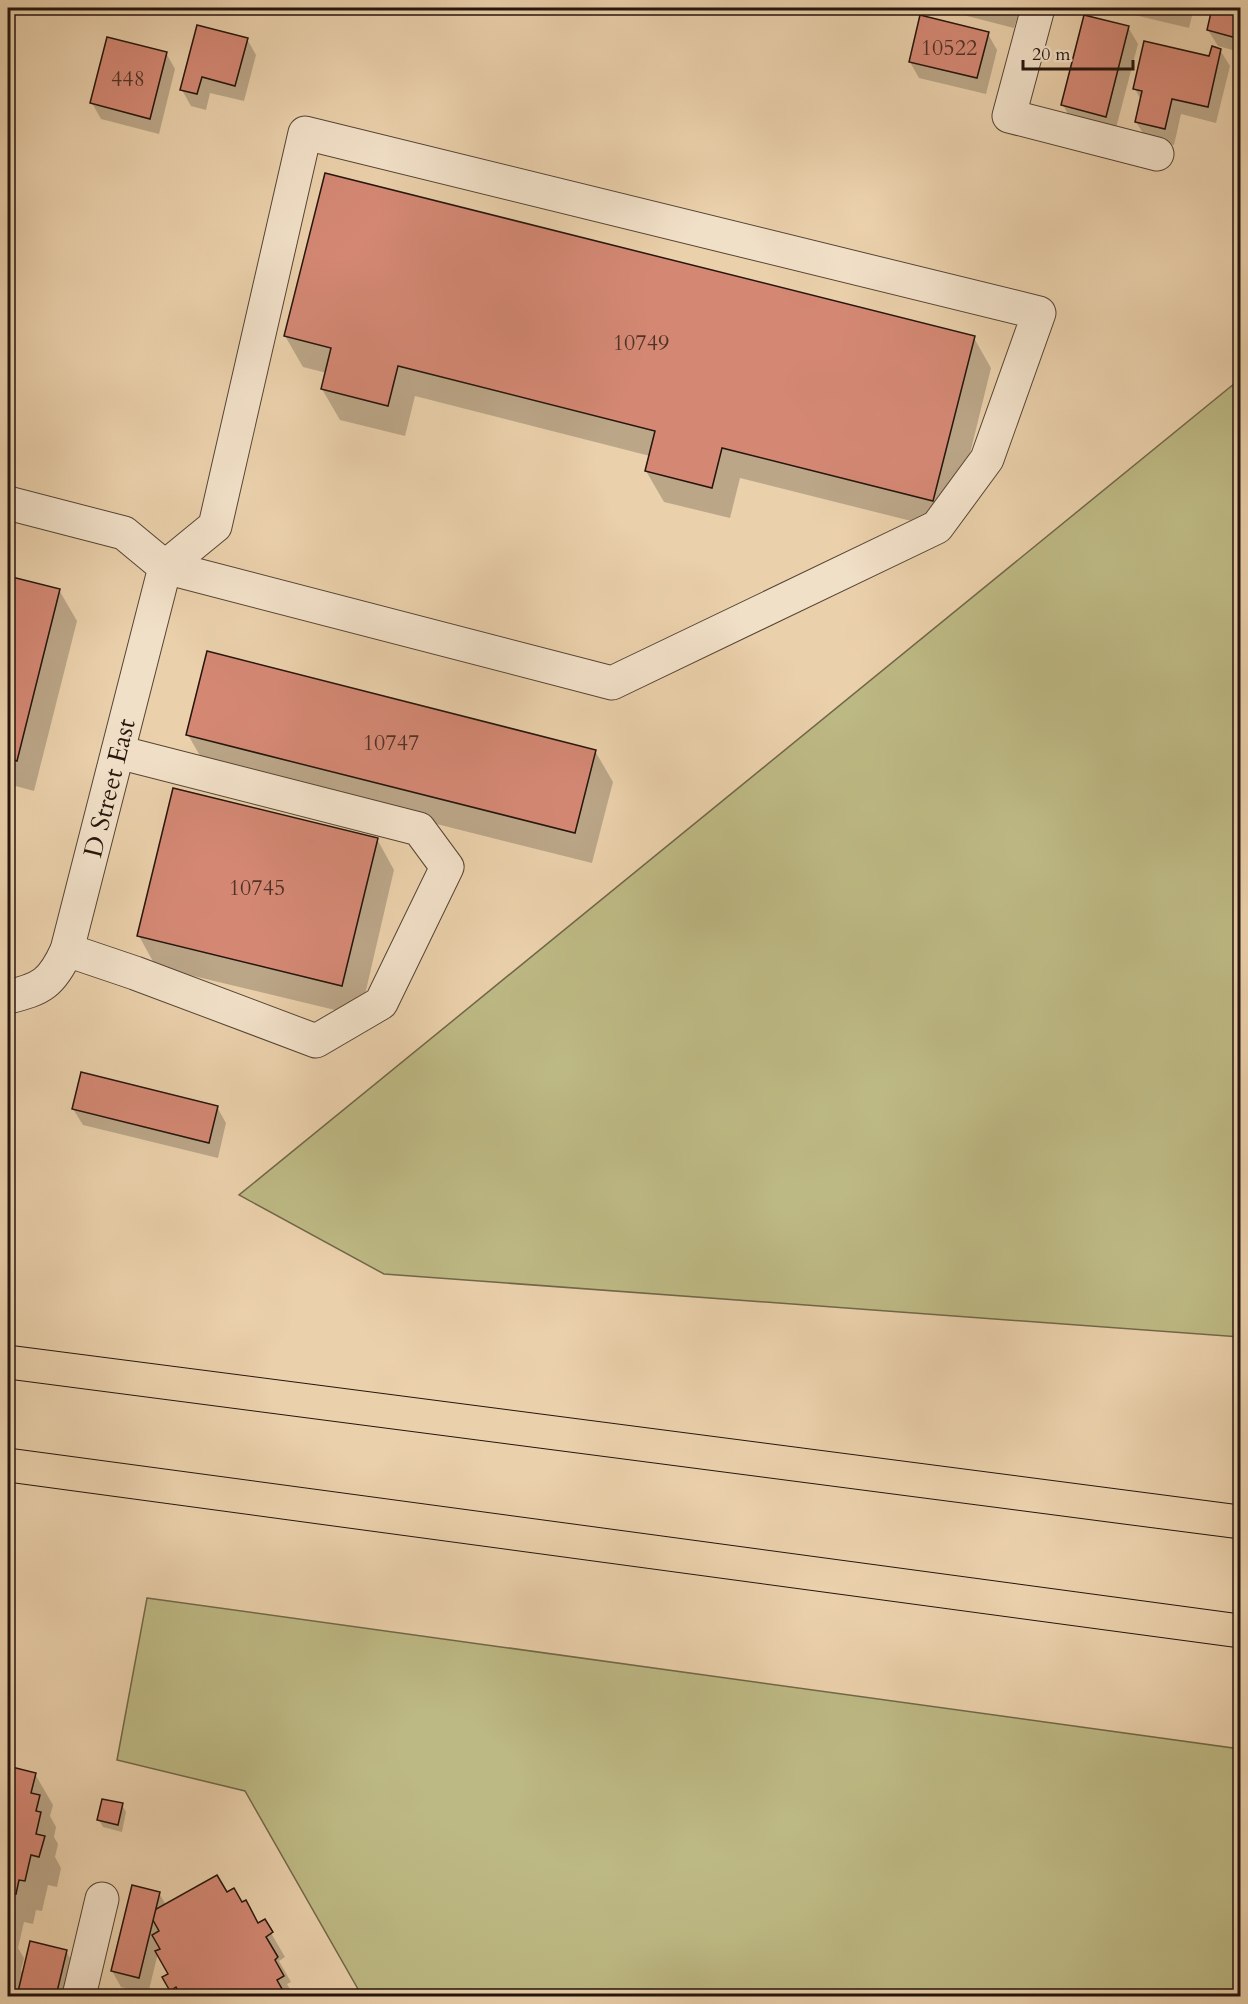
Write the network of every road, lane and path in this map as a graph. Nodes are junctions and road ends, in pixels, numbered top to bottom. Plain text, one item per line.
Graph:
1 (1038, 8) edge
2 (1157, 154) dead end
3 (8, 503) edge
4 (165, 567) junction
5 (118, 752) junction
6 (67, 950) junction
7 (17, 995) edge
8 (8, 1362) edge
9 (8, 1465) edge
10 (1240, 1522) edge
11 (1240, 1631) edge
12 (102, 1899) dead end
13 (79, 1996) edge

1 - 2 street
3 - 4 street
4 - 4 street
4 - 5 street, D Street East
5 - 6 street, D Street East
5 - 6 street
6 - 7 street, D Street East
8 - 10 highway
9 - 11 highway
12 - 13 street

